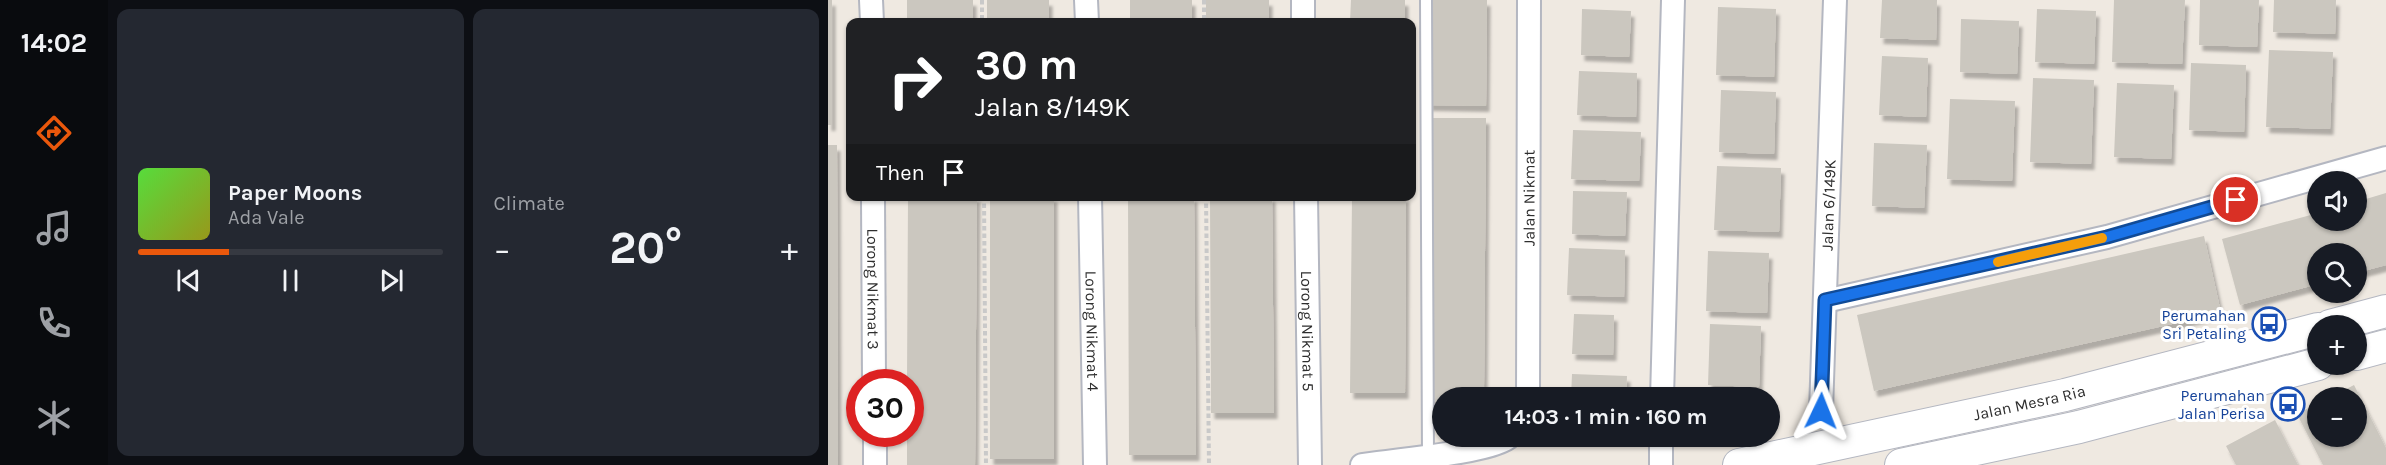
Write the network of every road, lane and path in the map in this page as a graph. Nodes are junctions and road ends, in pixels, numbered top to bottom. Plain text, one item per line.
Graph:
1 (871, 0) edge
2 (982, 0) edge
3 (1086, 0) edge
4 (1204, 0) edge
5 (1303, 0) edge
6 (1426, 0) edge
7 (1529, 0) edge
8 (1673, 0) edge
9 (1835, 0) edge
10 (872, 18) edge
11 (982, 18) edge
12 (1087, 18) edge
13 (1204, 18) edge
14 (1303, 18) edge
15 (2386, 158) edge
16 (873, 201) edge
17 (984, 201) edge
18 (1090, 201) edge
19 (1206, 201) edge
20 (1306, 201) edge
21 (1825, 300) junction
22 (2386, 311) edge
23 (2367, 316) edge
24 (2307, 332) edge
25 (2386, 346) edge
26 (2367, 351) edge
27 (2307, 367) edge
28 (874, 369) edge
29 (1528, 387) edge
30 (1662, 387) edge
31 (1821, 411) dead end
32 (874, 447) edge
33 (1485, 447) edge
34 (1661, 447) edge
35 (1428, 456) junction
36 (875, 465) edge
37 (986, 465) edge
38 (1095, 465) edge
39 (1209, 465) edge
40 (1310, 465) edge
41 (1362, 465) edge
42 (1660, 465) edge
43 (1739, 465) edge
44 (1900, 465) edge

1 - 10 street
2 - 11 path
3 - 12 street
4 - 13 path
5 - 14 street
6 - 35 lane
7 - 29 street, Jalan Nikmat
8 - 30 street
9 - 21 street, Jalan 6/149K
15 - 21 street
16 - 28 street, Lorong Nikmat 3
17 - 37 path
18 - 38 street, Lorong Nikmat 4
19 - 39 path
20 - 40 street, Lorong Nikmat 5
21 - 31 street, Jalan 6/149K
22 - 23 main road
24 - 43 main road, Jalan Mesra Ria
25 - 26 main road
27 - 44 main road, Jalan Mesra Ria
32 - 36 street
33 - 35 street
34 - 42 street
35 - 41 street

